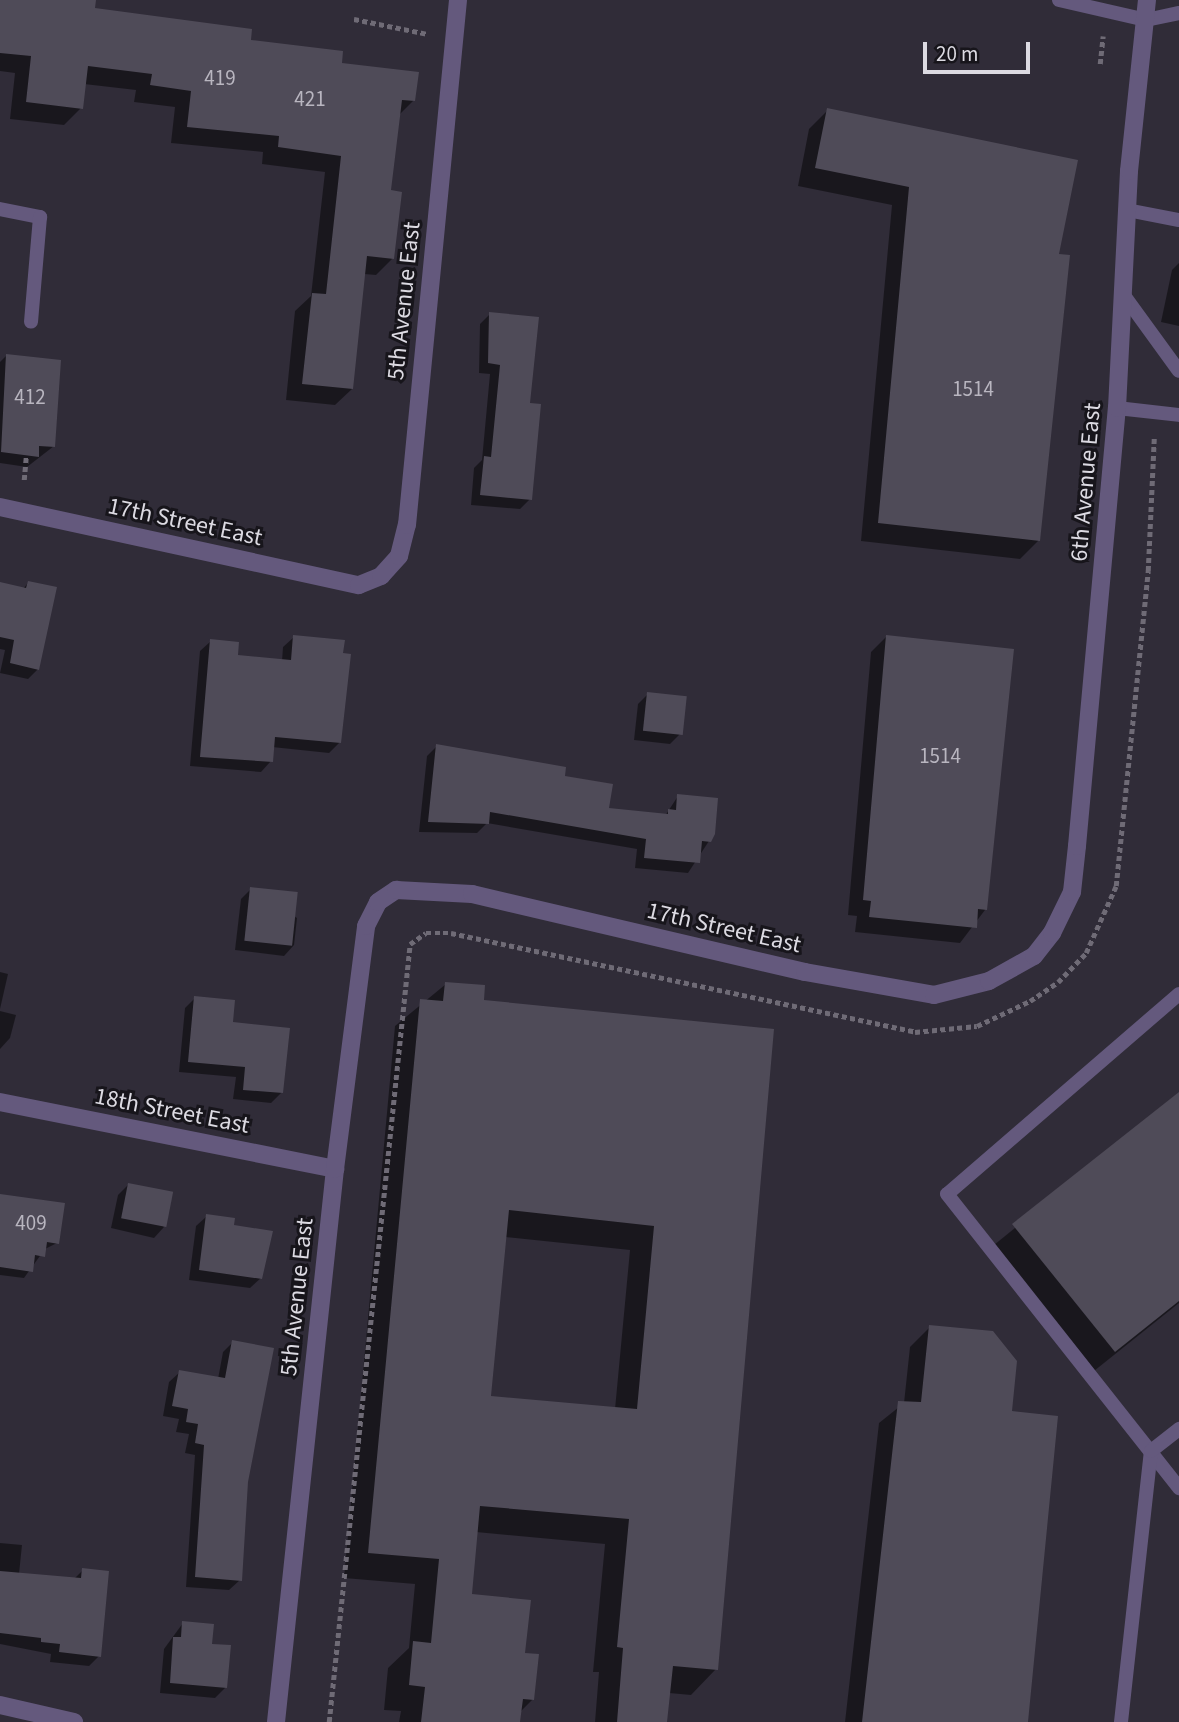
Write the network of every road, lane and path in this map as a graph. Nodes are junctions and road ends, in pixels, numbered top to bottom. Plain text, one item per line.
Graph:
1 (458, 0) edge
2 (1059, 0) edge
3 (1147, 0) edge
4 (1179, 13) edge
5 (354, 19) dead end
6 (1146, 20) junction
7 (454, 40) junction
8 (0, 209) edge
9 (1127, 210) junction
10 (1179, 220) edge
11 (1123, 294) junction
12 (31, 322) dead end
13 (1179, 371) edge
14 (1117, 408) junction
15 (1155, 413) junction
16 (1179, 415) edge
17 (26, 456) dead end
18 (24, 480) dead end
19 (0, 507) edge
20 (359, 585) joint
21 (396, 890) joint
22 (1034, 956) joint
23 (1179, 995) edge
24 (0, 1102) edge
25 (335, 1169) junction
26 (1179, 1429) edge
27 (1150, 1451) junction
28 (1179, 1488) edge
29 (0, 1705) edge
30 (74, 1722) edge
31 (276, 1722) edge
32 (329, 1722) edge
33 (1121, 1722) edge

1 - 7 street, 5th Avenue East
2 - 6 lane
3 - 6 street, 6th Avenue East
4 - 6 lane
5 - 7 path
6 - 9 street, 6th Avenue East
7 - 20 street, 5th Avenue East
8 - 12 lane
9 - 10 lane
9 - 11 street, 6th Avenue East
11 - 13 lane
11 - 14 street, 6th Avenue East
14 - 15 lane
14 - 22 street, 6th Avenue East
15 - 16 lane
15 - 32 path
17 - 18 path
19 - 20 street, 17th Street East
21 - 22 street, 17th Street East
21 - 25 street, 5th Avenue East
23 - 27 lane
24 - 25 street, 18th Street East
25 - 31 street, 5th Avenue East
26 - 27 lane
27 - 28 lane
27 - 33 lane
29 - 30 street

